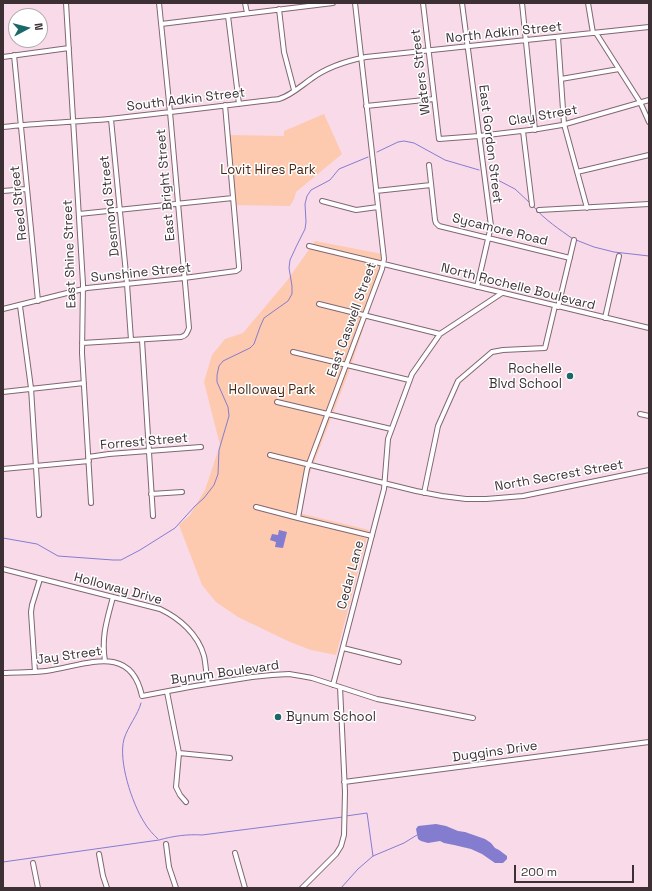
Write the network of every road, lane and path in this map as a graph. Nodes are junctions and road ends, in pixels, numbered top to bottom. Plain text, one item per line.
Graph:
1 (66, 3) edge
2 (159, 3) edge
3 (245, 3) edge
4 (333, 3) edge
5 (355, 3) edge
6 (424, 3) edge
7 (462, 3) edge
8 (522, 3) edge
9 (588, 3) edge
10 (279, 9) junction
11 (247, 13) junction
12 (228, 16) junction
13 (161, 24) junction
14 (649, 27) edge
15 (595, 33) junction
16 (558, 37) junction
17 (525, 41) junction
18 (468, 47) junction
19 (69, 48) junction
20 (429, 51) junction
21 (14, 55) junction
22 (3, 57) edge
23 (361, 58) junction
24 (619, 69) junction
25 (561, 79) junction
26 (294, 90) junction
27 (434, 99) junction
28 (649, 100) edge
29 (640, 102) junction
30 (239, 104) junction
31 (225, 105) junction
32 (366, 106) junction
33 (170, 112) junction
34 (111, 119) junction
35 (73, 122) junction
36 (649, 122) edge
37 (564, 124) junction
38 (21, 125) junction
39 (3, 127) edge
40 (535, 130) junction
41 (523, 131) junction
42 (479, 136) junction
43 (439, 139) joint
44 (649, 155) edge
45 (429, 164) dead end
46 (577, 172) junction
47 (431, 185) junction
48 (27, 188) junction
49 (3, 191) edge
50 (376, 191) junction
51 (233, 198) junction
52 (322, 200) dead end
53 (178, 204) junction
54 (649, 204) edge
55 (532, 206) dead end
56 (378, 207) junction
57 (587, 208) junction
58 (120, 209) junction
59 (539, 210) dead end
60 (79, 214) junction
61 (488, 238) junction
62 (574, 240) dead end
63 (309, 246) dead end
64 (619, 256) dead end
65 (570, 258) junction
66 (383, 264) junction
67 (184, 278) junction
68 (128, 284) junction
69 (477, 287) junction
70 (83, 290) junction
71 (502, 293) junction
72 (38, 301) junction
73 (319, 304) dead end
74 (20, 306) junction
75 (557, 306) junction
76 (3, 309) edge
77 (365, 315) junction
78 (605, 318) junction
79 (649, 328) edge
80 (440, 334) junction
81 (131, 340) junction
82 (142, 340) junction
83 (82, 343) junction
84 (293, 352) dead end
85 (346, 365) junction
86 (409, 380) junction
87 (84, 383) junction
88 (31, 388) junction
89 (3, 392) edge
90 (277, 402) dead end
91 (327, 414) junction
92 (640, 414) dead end
93 (649, 416) edge
94 (391, 430) junction
95 (201, 447) dead end
96 (149, 451) junction
97 (270, 454) dead end
98 (88, 459) junction
99 (309, 464) junction
100 (36, 466) junction
101 (3, 469) edge
102 (649, 470) edge
103 (384, 483) junction
104 (182, 492) dead end
105 (424, 493) junction
106 (151, 494) junction
107 (91, 503) dead end
108 (256, 507) dead end
109 (39, 515) dead end
110 (153, 516) dead end
111 (298, 518) junction
112 (372, 536) junction
113 (3, 569) edge
114 (40, 579) junction
115 (113, 598) junction
116 (342, 648) junction
117 (105, 661) junction
118 (400, 662) dead end
119 (35, 672) junction
120 (3, 673) edge
121 (208, 684) junction
122 (333, 685) junction
123 (340, 687) junction
124 (167, 692) junction
125 (142, 696) joint
126 (473, 718) dead end
127 (649, 742) edge
128 (179, 753) junction
129 (230, 758) dead end
130 (344, 782) junction
131 (186, 802) dead end
132 (166, 844) dead end
133 (234, 853) dead end
134 (99, 854) dead end
135 (33, 862) dead end
136 (38, 888) edge
137 (107, 888) edge
138 (176, 888) edge
139 (245, 888) edge
140 (302, 888) edge

1 - 19 street, East Shine Street
2 - 13 street, East Bright Street
3 - 11 street
4 - 10 street
5 - 23 street, East Caswell Street
6 - 20 street, Waters Street
7 - 18 street, East Gordon Street
8 - 17 street
9 - 15 street
10 - 11 street
10 - 26 street
11 - 12 street
12 - 13 street
12 - 30 street
13 - 33 street, East Bright Street
14 - 15 street, North Adkin Street
15 - 16 street, North Adkin Street
15 - 24 street
16 - 17 street, North Adkin Street
16 - 25 street
17 - 18 street, North Adkin Street
17 - 40 street
18 - 20 street, North Adkin Street
18 - 42 street, East Gordon Street
19 - 21 street
19 - 35 street, East Shine Street
20 - 23 street, North Adkin Street
20 - 27 street, Waters Street
21 - 22 street
21 - 38 street, Reed Street
23 - 26 street, South Adkin Street
23 - 32 street, East Caswell Street
24 - 25 street
24 - 29 street
25 - 37 street
26 - 30 street, South Adkin Street
27 - 32 street
27 - 43 street, Waters Street
28 - 29 street, Clay Street
29 - 36 street
29 - 37 street, Clay Street
30 - 31 street, South Adkin Street
31 - 33 street, South Adkin Street
31 - 51 street
32 - 50 street, East Caswell Street
33 - 34 street, South Adkin Street
33 - 53 street, East Bright Street
34 - 35 street, South Adkin Street
34 - 58 street, Desmond Street
35 - 38 street, South Adkin Street
35 - 60 street, East Shine Street
37 - 40 street, Clay Street
37 - 46 street
38 - 39 street, South Adkin Street
38 - 48 street, Reed Street
40 - 41 street, Clay Street
41 - 42 street, Clay Street
41 - 55 street
42 - 43 street, Clay Street
42 - 61 street, East Gordon Street
44 - 46 street
45 - 47 street, Sycamore Road
46 - 57 street
47 - 50 street
47 - 61 street, Sycamore Road
48 - 49 street
48 - 72 street, Reed Street
50 - 56 street, East Caswell Street
51 - 53 street
51 - 67 street, Sunshine Street
52 - 56 street
53 - 58 street
53 - 67 street, East Bright Street
54 - 57 street
56 - 66 street, East Caswell Street
57 - 59 street
58 - 60 street
58 - 68 street, Desmond Street
60 - 70 street, East Shine Street
61 - 65 street, Sycamore Road
61 - 69 street, East Gordon Street
62 - 65 street
63 - 66 street, North Rochelle Boulevard
64 - 78 street
65 - 75 street
66 - 69 street, North Rochelle Boulevard
66 - 77 street, East Caswell Street
67 - 68 street, Sunshine Street
67 - 82 street, East Bright Street
68 - 70 street, Sunshine Street
68 - 81 street, Desmond Street
69 - 71 street, North Rochelle Boulevard
70 - 72 street, Sunshine Street
70 - 83 street, East Shine Street
71 - 75 street, North Rochelle Boulevard
71 - 80 street, Cedar Lane
72 - 74 street, Sunshine Street
73 - 77 street
74 - 76 street, Sunshine Street
74 - 88 street
75 - 78 street, North Rochelle Boulevard
75 - 105 street
77 - 80 street
77 - 85 street, East Caswell Street
78 - 79 street, North Rochelle Boulevard
80 - 86 street, Cedar Lane
81 - 82 street
81 - 83 street
82 - 96 street
83 - 87 street, East Shine Street
84 - 85 street
85 - 86 street
85 - 91 street, East Caswell Street
86 - 94 street, Cedar Lane
87 - 88 street
87 - 98 street, East Shine Street
88 - 89 street
88 - 100 street
90 - 91 street
91 - 94 street
91 - 99 street, East Caswell Street
92 - 93 street
94 - 103 street, Cedar Lane
95 - 96 street, Forrest Street
96 - 98 street, Forrest Street
96 - 106 street
97 - 99 street, North Secrest Street
98 - 100 street, Forrest Street
98 - 107 street, East Shine Street
99 - 103 street, North Secrest Street
99 - 111 street, East Caswell Street
100 - 101 street, Forrest Street
100 - 109 street
102 - 105 street, North Secrest Street
103 - 105 street, North Secrest Street
103 - 112 street, Cedar Lane
104 - 106 street
106 - 110 street
108 - 111 street
111 - 112 street
112 - 116 street, Cedar Lane
113 - 114 street, Holloway Drive
114 - 115 street, Holloway Drive
114 - 119 street
115 - 117 street
115 - 121 street, Holloway Drive
116 - 118 street
116 - 122 street, Cedar Lane
117 - 119 street, Jay Street
117 - 125 street, Jay Street
119 - 120 street, Jay Street
121 - 122 street, Bynum Boulevard
121 - 124 street, Bynum Boulevard
122 - 123 street
123 - 126 street
123 - 130 street
124 - 125 street, Bynum Boulevard
124 - 128 street
127 - 130 street, Duggins Drive
128 - 129 street
128 - 131 street
130 - 140 street
132 - 138 street
133 - 139 street
134 - 137 street
135 - 136 street

